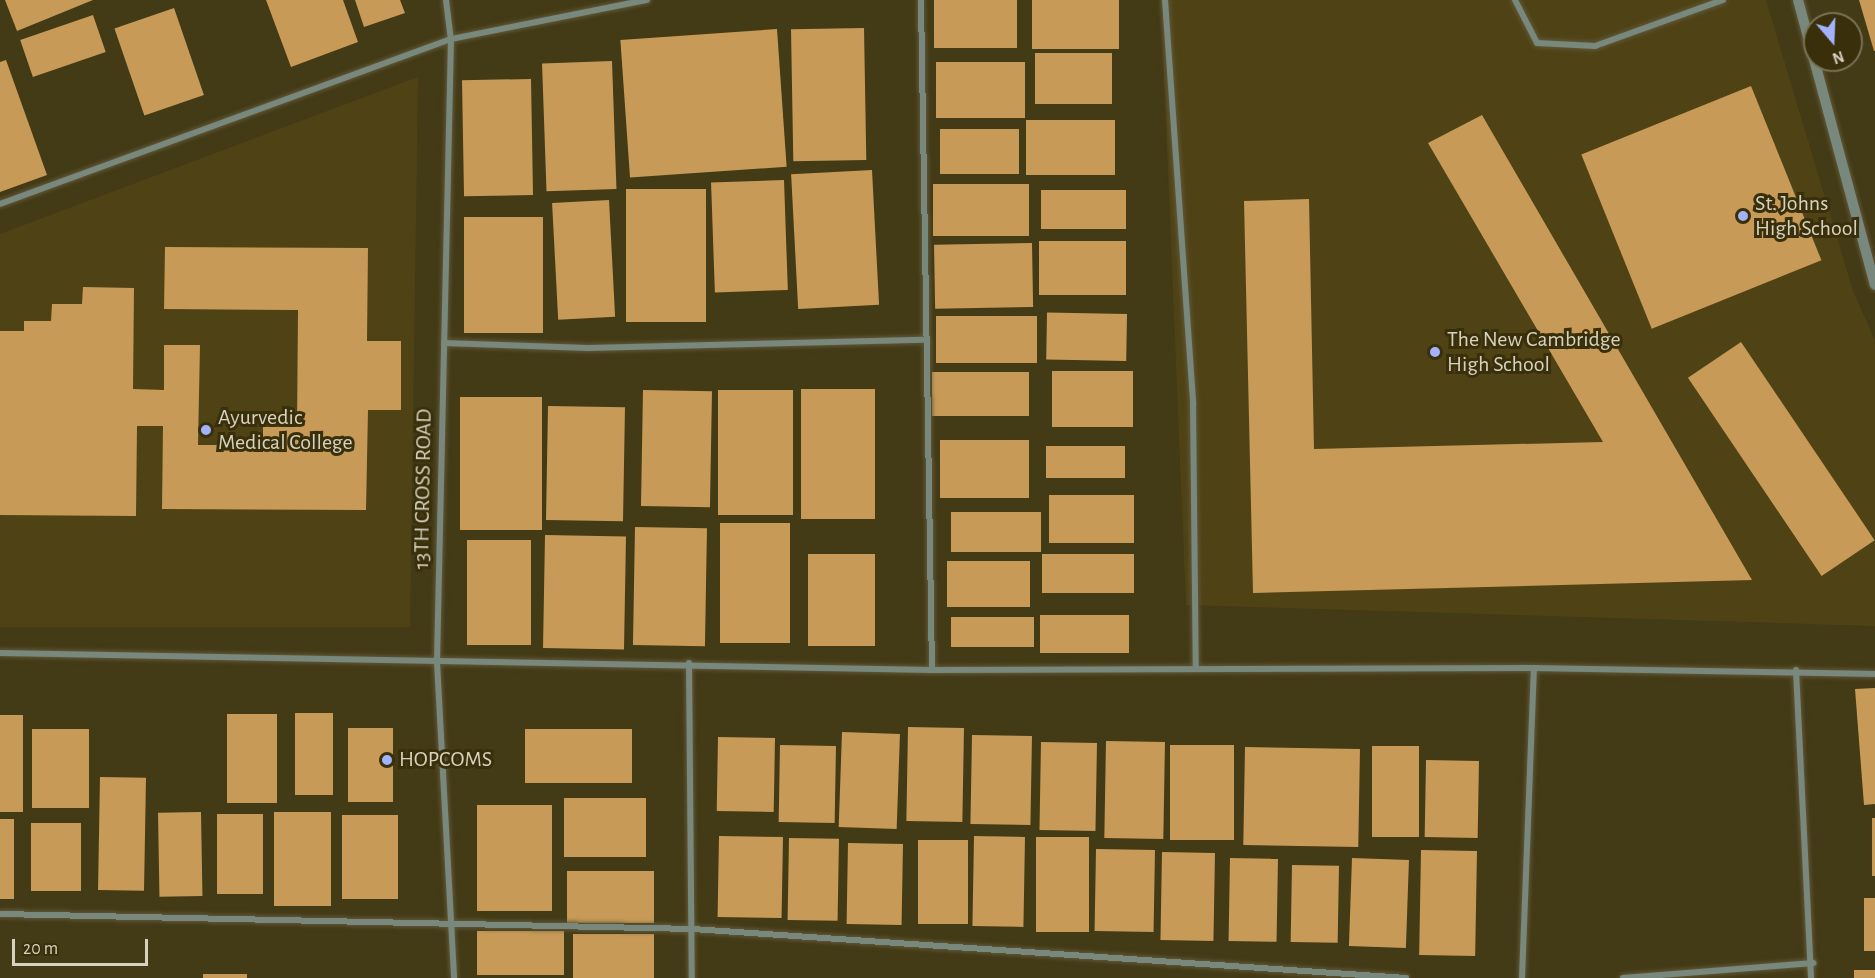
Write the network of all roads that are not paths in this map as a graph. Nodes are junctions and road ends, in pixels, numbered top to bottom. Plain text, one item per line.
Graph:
1 (446, 0) edge
2 (647, 0) edge
3 (921, 0) edge
4 (1165, 0) edge
5 (1515, 0) edge
6 (1723, 0) edge
7 (1798, 0) edge
8 (451, 39) junction
9 (0, 204) edge
10 (1875, 283) edge
11 (923, 340) junction
12 (444, 343) junction
13 (0, 653) edge
14 (437, 662) junction
15 (689, 663) junction
16 (1534, 668) junction
17 (1196, 669) junction
18 (932, 670) junction
19 (1796, 670) junction
20 (1875, 674) edge
21 (0, 914) edge
22 (455, 926) junction
23 (693, 929) junction
24 (1813, 963) junction
25 (454, 978) edge
26 (692, 978) edge
27 (1406, 978) edge
28 (1522, 978) edge
29 (1623, 978) edge
30 (1811, 978) edge

1 - 8 street, 13TH CROSS ROAD
2 - 8 street
3 - 11 street
4 - 17 street
5 - 6 street
7 - 10 street
8 - 9 street
8 - 12 street, 13TH CROSS ROAD
11 - 12 street
11 - 18 street
12 - 14 street, 13TH CROSS ROAD
13 - 14 street
14 - 15 street
14 - 22 street, 13TH CROSS ROAD
15 - 18 street
15 - 23 street
16 - 17 street
16 - 19 street
16 - 28 street
17 - 18 street
19 - 20 street
19 - 24 street
21 - 22 street
22 - 23 street
22 - 25 street, 13TH CROSS ROAD
23 - 26 street
23 - 27 street
24 - 29 street
24 - 30 street

